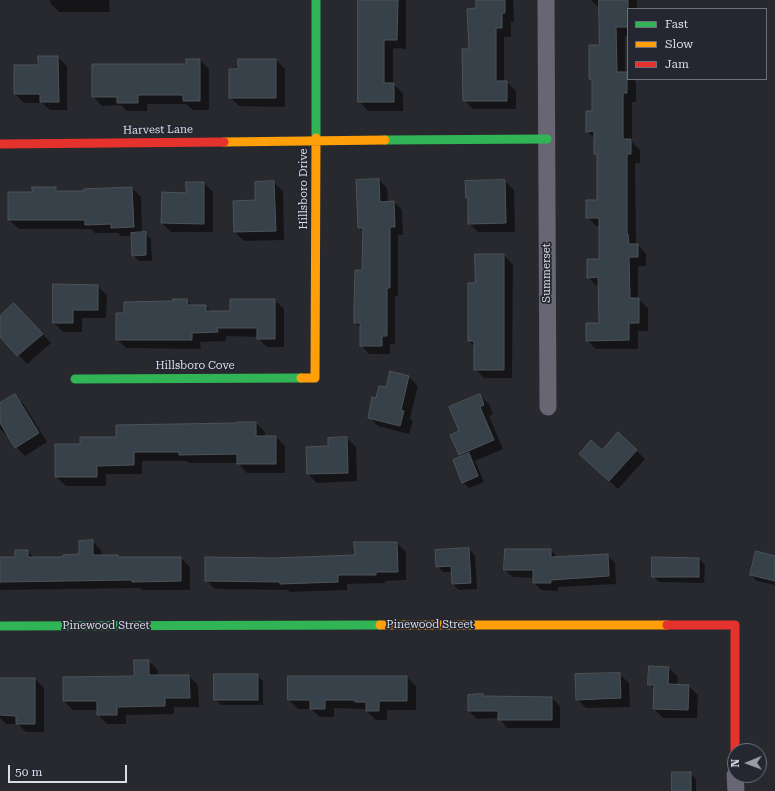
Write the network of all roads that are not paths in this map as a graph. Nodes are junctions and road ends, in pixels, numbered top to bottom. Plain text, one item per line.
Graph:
1 (316, 0) edge
2 (546, 0) edge
3 (547, 139) junction
4 (316, 140) junction
5 (0, 144) edge
6 (75, 378) dead end
7 (315, 378) joint
8 (548, 407) dead end
9 (0, 626) edge
10 (735, 743) edge

1 - 4 street, Hillsboro Drive
2 - 3 street, Summerset
3 - 4 street
3 - 8 street, Summerset
4 - 5 street, Harvest Lane
4 - 7 street, Hillsboro Drive
6 - 7 street, Hillsboro Cove
9 - 10 street, Pinewood Street

